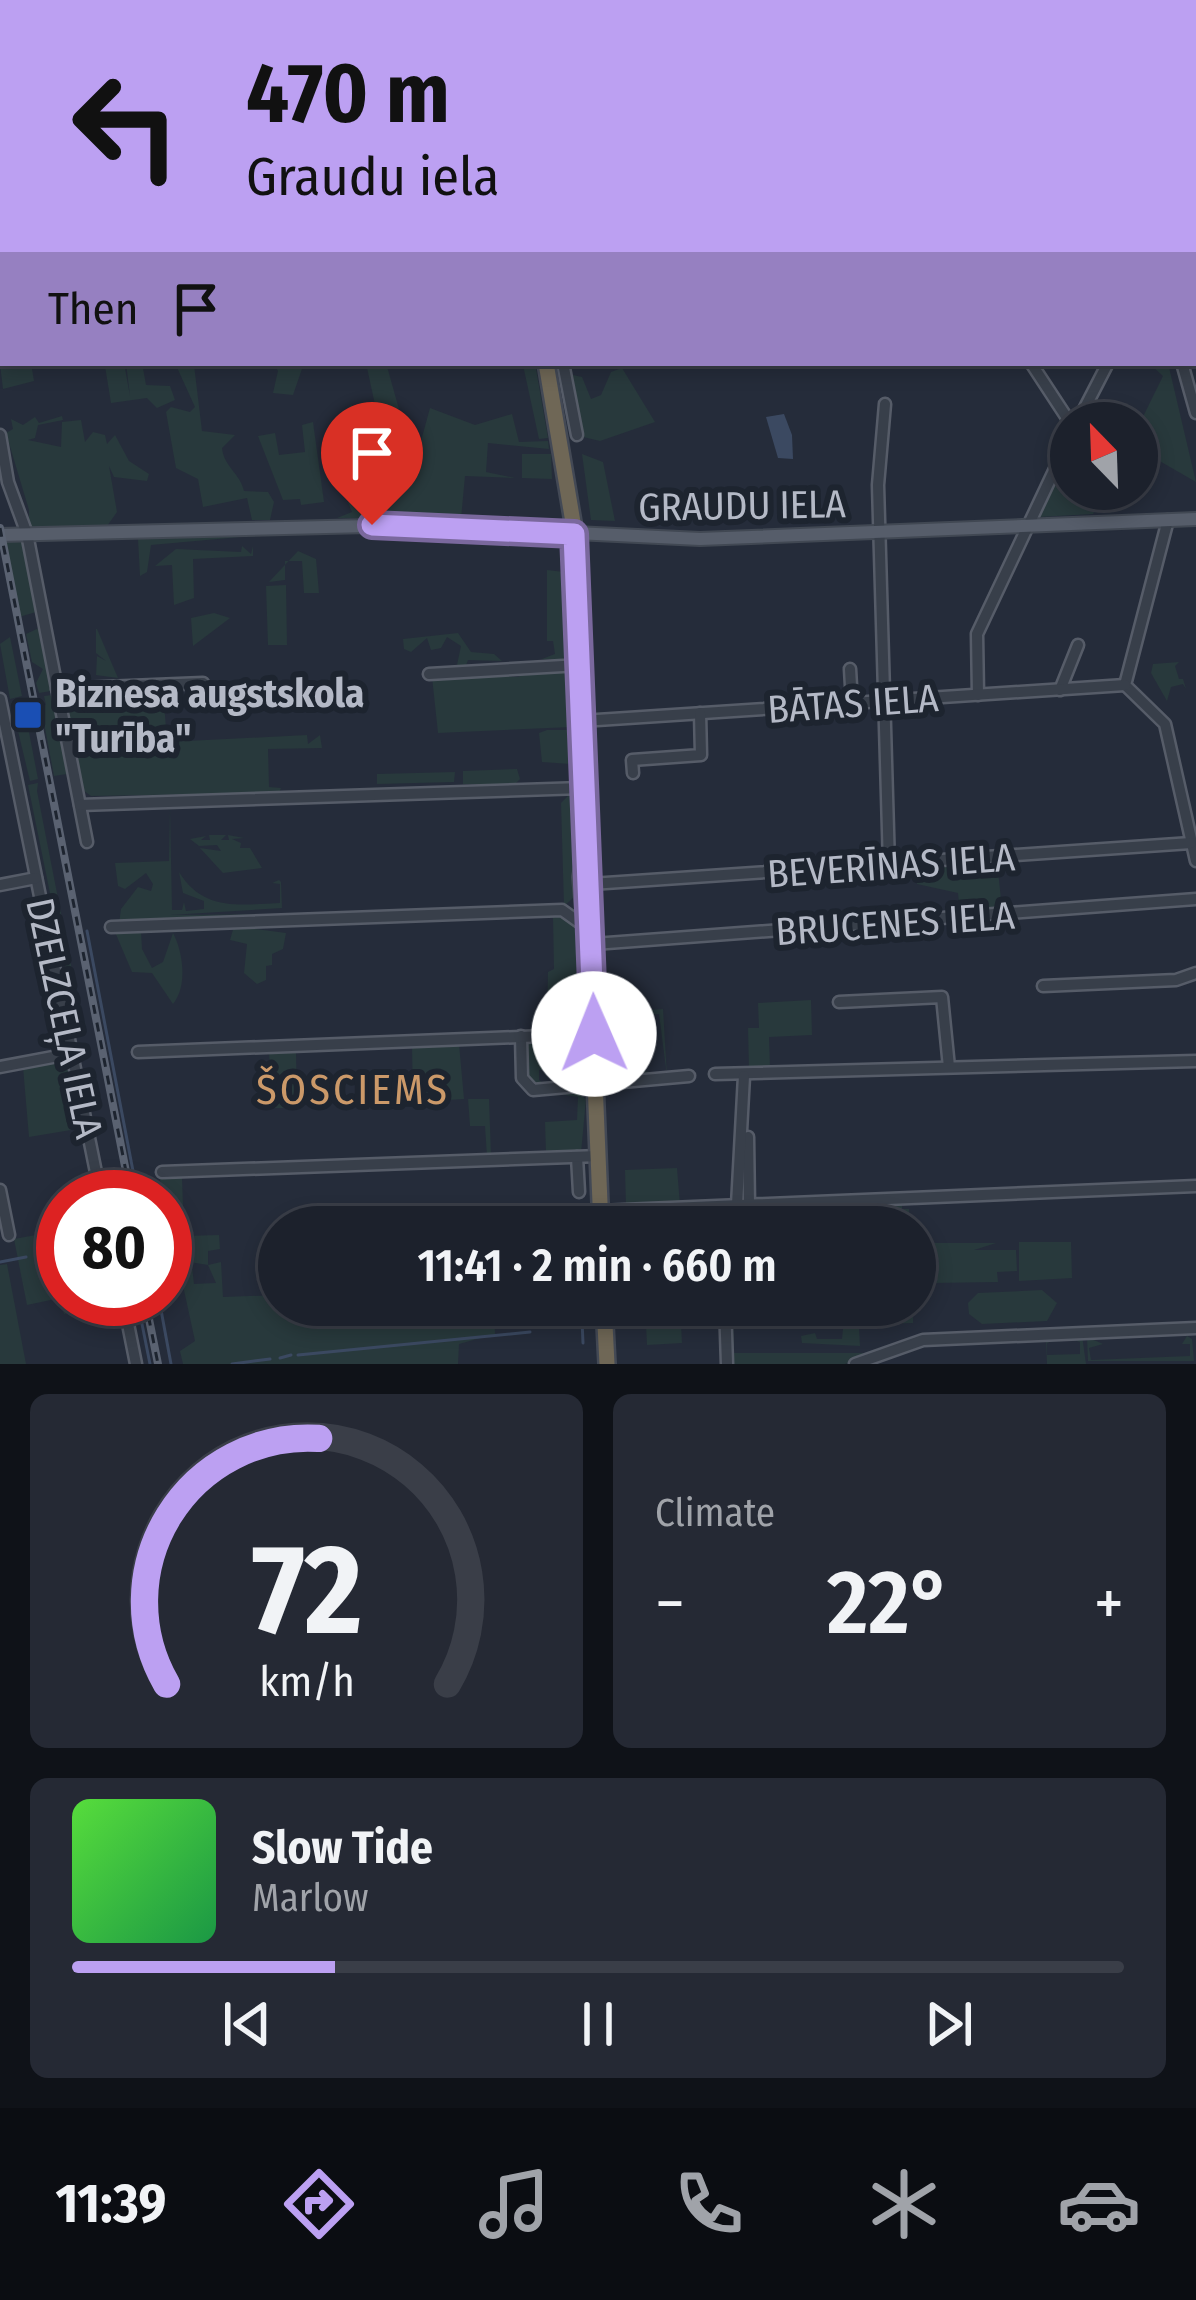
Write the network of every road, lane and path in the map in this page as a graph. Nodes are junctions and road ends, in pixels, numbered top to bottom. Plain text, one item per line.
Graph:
1 (555, 366) edge
2 (1033, 366) edge
3 (1106, 366) edge
4 (1183, 366) edge
5 (1058, 402) edge
6 (1086, 402) edge
7 (885, 404) dead end
8 (1196, 412) edge
9 (0, 435) edge
10 (577, 435) dead end
11 (1050, 477) edge
12 (1196, 519) edge
13 (1168, 520) junction
14 (1026, 526) junction
15 (880, 533) junction
16 (27, 534) junction
17 (574, 534) junction
18 (0, 535) edge
19 (1078, 645) dead end
20 (580, 665) junction
21 (850, 669) dead end
22 (428, 674) dead end
23 (203, 682) dead end
24 (1124, 685) junction
25 (57, 689) junction
26 (1060, 690) junction
27 (977, 695) junction
28 (885, 701) junction
29 (852, 703) junction
30 (0, 704) edge
31 (700, 713) junction
32 (581, 721) junction
33 (633, 772) dead end
34 (582, 788) junction
35 (80, 805) junction
36 (87, 842) dead end
37 (1191, 843) junction
38 (1196, 861) edge
39 (889, 865) junction
40 (36, 878) junction
41 (586, 880) junction
42 (0, 886) edge
43 (1196, 899) edge
44 (562, 910) junction
45 (583, 925) junction
46 (111, 926) dead end
47 (594, 944) junction
48 (1196, 974) edge
49 (591, 985) junction
50 (1043, 986) dead end
51 (839, 1002) dead end
52 (594, 1034) junction
53 (521, 1036) junction
54 (138, 1052) dead end
55 (74, 1053) junction
56 (1196, 1060) edge
57 (0, 1067) edge
58 (949, 1067) junction
59 (716, 1075) dead end
60 (689, 1076) dead end
61 (744, 1076) junction
62 (596, 1087) junction
63 (748, 1137) dead end
64 (599, 1156) junction
65 (577, 1157) junction
66 (96, 1170) edge
67 (192, 1171) edge
68 (1196, 1186) edge
69 (0, 1190) edge
70 (579, 1192) dead end
71 (743, 1205) junction
72 (601, 1206) edge
73 (733, 1206) edge
74 (8, 1235) dead end
75 (128, 1326) edge
76 (605, 1326) edge
77 (725, 1326) edge
78 (1196, 1328) edge
79 (136, 1364) edge
80 (607, 1364) edge
81 (727, 1364) edge
82 (855, 1364) edge

1 - 10 street
1 - 17 highway
2 - 5 street
3 - 6 street
4 - 8 street
7 - 15 street
9 - 16 street
11 - 14 street
12 - 13 main road, GRAUDU IELA
13 - 14 main road, GRAUDU IELA
13 - 24 street
14 - 15 main road, GRAUDU IELA
14 - 27 street
15 - 17 main road, GRAUDU IELA
15 - 28 street
16 - 17 main road, GRAUDU IELA
16 - 18 main road, GRAUDU IELA
16 - 25 street
17 - 20 highway
19 - 26 street
20 - 22 street
20 - 32 highway
21 - 29 street
23 - 25 street
24 - 26 street, BĀTAS IELA
24 - 37 street
25 - 35 street
26 - 27 street, BĀTAS IELA
27 - 28 street, BĀTAS IELA
28 - 29 street, BĀTAS IELA
28 - 39 street
29 - 31 street, BĀTAS IELA
30 - 40 street, DZELZCEĻA IELA
31 - 32 street, BĀTAS IELA
31 - 33 street
32 - 34 highway
34 - 35 street
34 - 41 highway
35 - 36 street
37 - 38 street
37 - 39 street, BEVERĪNAS IELA
39 - 41 street, BEVERĪNAS IELA
40 - 42 street
40 - 55 street, DZELZCEĻA IELA
41 - 44 street
41 - 45 highway
41 - 47 highway
43 - 47 street, BRUCENES IELA
44 - 45 street
44 - 46 street
45 - 49 highway
47 - 49 highway
48 - 50 street
49 - 52 highway
51 - 58 street
52 - 53 street
52 - 62 highway
53 - 54 street
53 - 62 street
55 - 57 street
55 - 66 street, DZELZCEĻA IELA
56 - 58 street
58 - 61 street
59 - 61 street
60 - 62 street
61 - 71 street
62 - 64 highway
63 - 71 street
64 - 65 street
64 - 72 highway
65 - 67 street
65 - 70 street
68 - 71 street
69 - 74 street
71 - 73 street
75 - 79 street
76 - 80 highway
77 - 81 street
78 - 82 street

